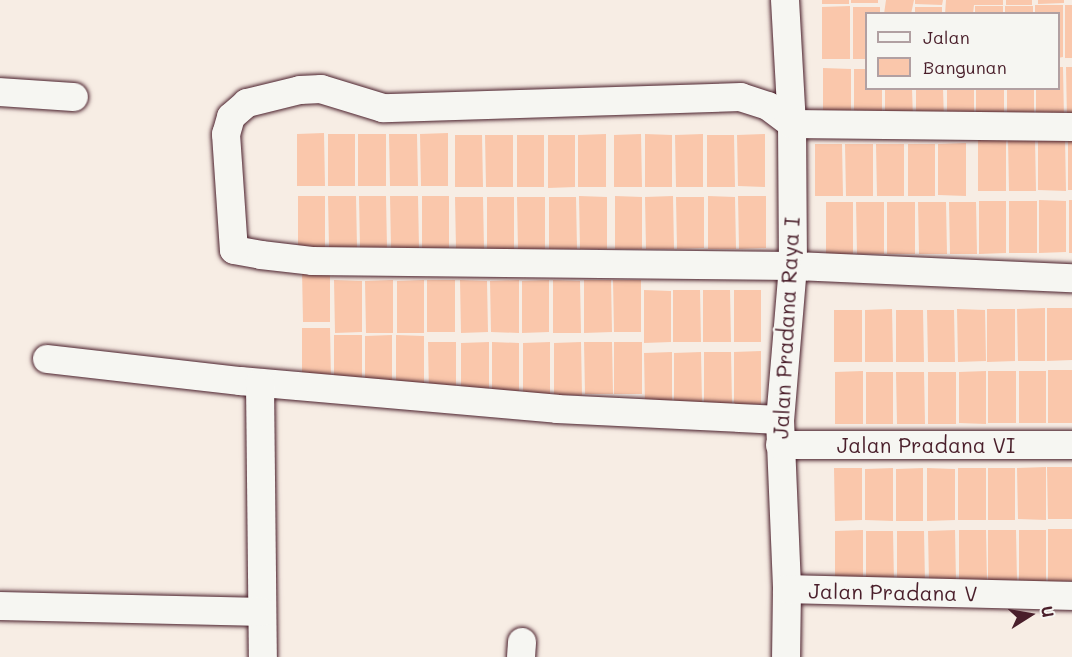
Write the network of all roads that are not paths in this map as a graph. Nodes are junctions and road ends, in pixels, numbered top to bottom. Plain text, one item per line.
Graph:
1 (785, 0) edge
2 (0, 92) edge
3 (74, 97) dead end
4 (792, 124) junction
5 (1072, 126) edge
6 (793, 266) junction
7 (1072, 278) edge
8 (47, 359) dead end
9 (260, 383) junction
10 (780, 433) junction
11 (1072, 445) edge
12 (787, 589) junction
13 (1072, 596) edge
14 (0, 606) edge
15 (262, 612) junction
16 (263, 657) edge
17 (786, 657) edge

1 - 4 street, Jalan Pradana Raya I
2 - 3 street
4 - 5 street
4 - 6 street, Jalan Pradana Raya I
4 - 6 street
6 - 7 street
6 - 10 street, Jalan Pradana Raya I
8 - 9 street, Jalan Pradana VI
9 - 10 street, Jalan Pradana VI
9 - 15 street
10 - 11 street, Jalan Pradana VI
10 - 12 street, Jalan Pradana Raya I
12 - 13 street, Jalan Pradana V
12 - 17 street, Jalan Pradana Raya I
14 - 15 street
15 - 16 street

